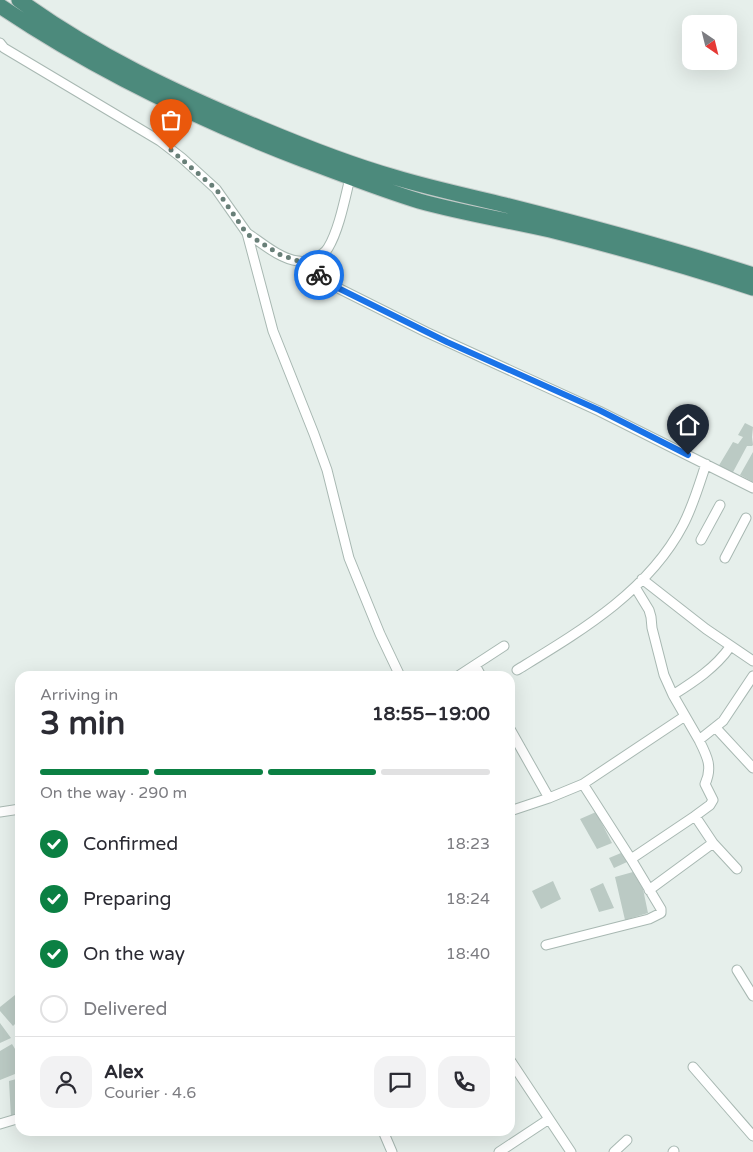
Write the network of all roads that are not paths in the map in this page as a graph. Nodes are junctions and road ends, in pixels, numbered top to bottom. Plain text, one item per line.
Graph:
1 (19, 0) edge
2 (0, 6) edge
3 (0, 43) edge
4 (350, 178) junction
5 (247, 234) junction
6 (298, 261) junction
7 (753, 275) edge
8 (753, 288) edge
9 (706, 464) junction
10 (753, 488) edge
11 (720, 505) dead end
12 (746, 518) dead end
13 (701, 540) dead end
14 (725, 558) dead end
15 (642, 579) junction
16 (635, 587) junction
17 (504, 646) dead end
18 (730, 647) junction
19 (753, 661) edge
20 (475, 665) junction
21 (517, 670) dead end
22 (398, 671) edge
23 (466, 671) edge
24 (478, 671) edge
25 (753, 676) edge
26 (674, 695) junction
27 (684, 716) junction
28 (716, 728) junction
29 (515, 738) edge
30 (699, 740) junction
31 (753, 768) edge
32 (583, 784) junction
33 (549, 798) junction
34 (515, 809) edge
35 (15, 810) edge
36 (0, 812) edge
37 (695, 816) junction
38 (713, 842) junction
39 (631, 859) junction
40 (736, 868) dead end
41 (649, 890) junction
42 (546, 945) dead end
43 (737, 970) dead end
44 (753, 996) edge
45 (693, 1067) dead end
46 (515, 1068) edge
47 (549, 1119) junction
48 (15, 1120) edge
49 (0, 1124) edge
50 (384, 1136) edge
51 (753, 1136) edge
52 (627, 1140) dead end
53 (392, 1152) edge
54 (499, 1152) edge
55 (571, 1152) edge
56 (614, 1152) edge

1 - 7 highway
2 - 4 highway
3 - 5 street
4 - 6 street
4 - 8 highway
5 - 6 street
5 - 22 street
6 - 9 street
9 - 10 street
9 - 15 street
11 - 13 street
12 - 14 street
15 - 16 street
15 - 18 street
16 - 21 street
16 - 26 street
17 - 20 street
18 - 19 street
18 - 26 street
20 - 23 street
20 - 24 street
25 - 28 street
26 - 27 street
27 - 30 street
27 - 32 street
28 - 30 street
28 - 31 street
29 - 33 street
30 - 37 street
32 - 33 street
32 - 39 street
33 - 34 street
35 - 36 street
37 - 38 street
37 - 39 street
38 - 40 street
38 - 41 street
39 - 41 street
41 - 42 street
43 - 44 street
45 - 51 street
46 - 47 street
47 - 54 street
47 - 55 street
48 - 49 street
50 - 53 street
52 - 56 street

